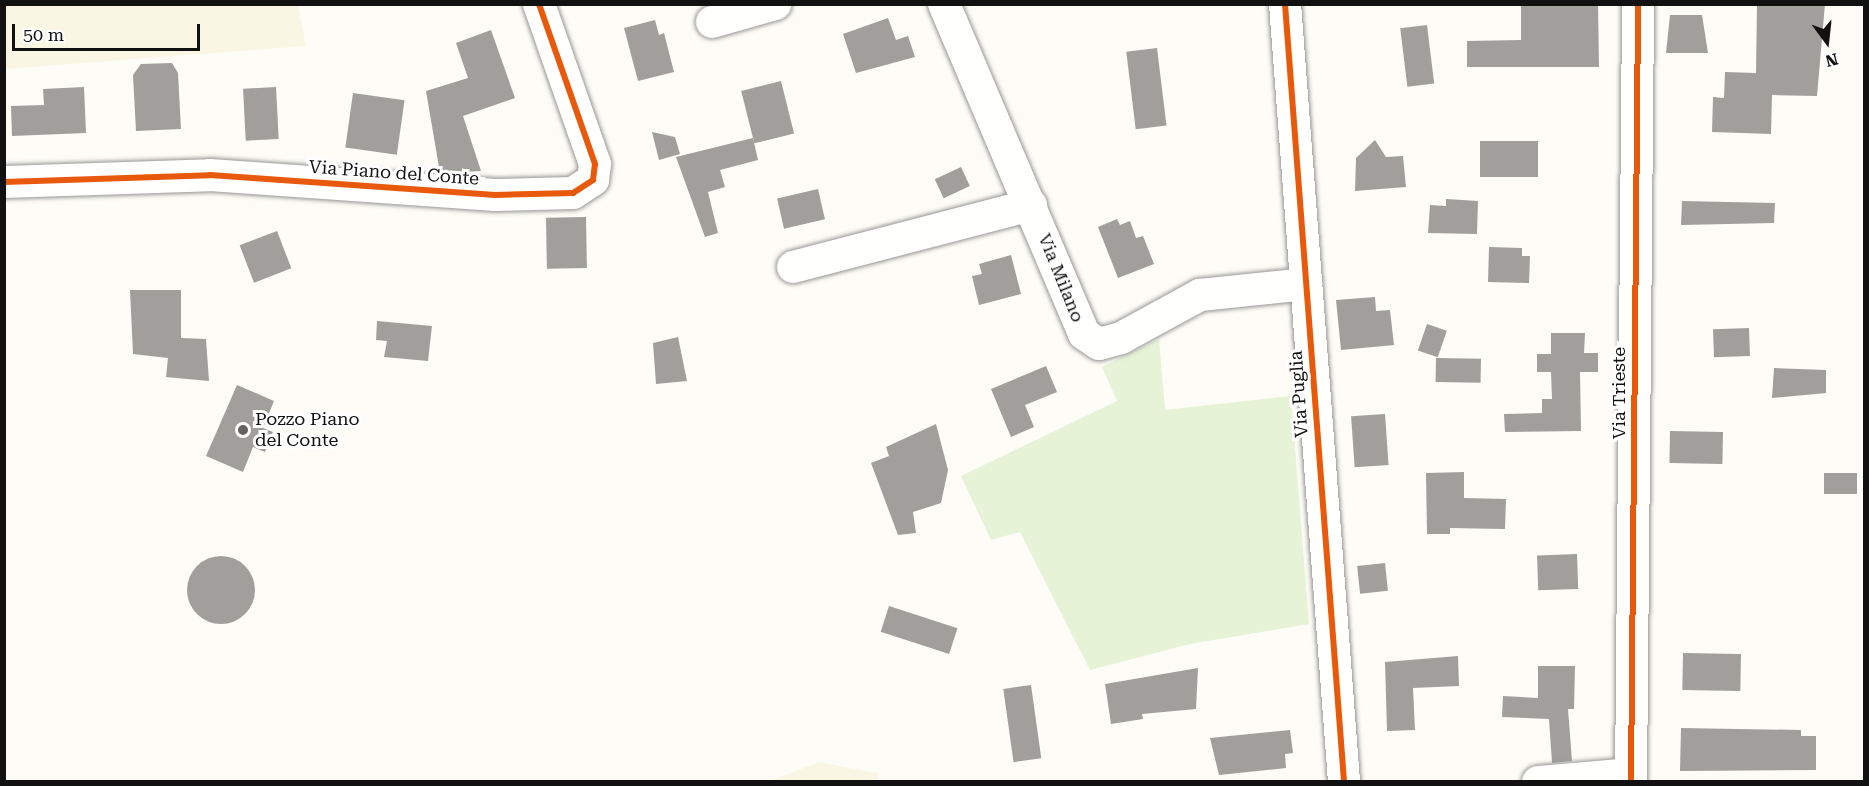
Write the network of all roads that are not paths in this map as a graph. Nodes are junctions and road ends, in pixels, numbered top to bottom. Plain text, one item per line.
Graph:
1 (539, 4) edge
2 (775, 4) edge
3 (944, 4) edge
4 (1285, 4) edge
5 (1638, 4) edge
6 (712, 22) dead end
7 (4, 182) edge
8 (1031, 205) junction
9 (793, 267) dead end
10 (1306, 284) junction
11 (1631, 778) edge
12 (1344, 782) edge
13 (1538, 782) edge

1 - 7 street, Via Piano del Conte
2 - 6 street
3 - 8 street, Via Milano
4 - 10 street, Via Puglia
5 - 11 street, Via Trieste
8 - 9 street
8 - 10 street, Via Milano
10 - 12 street, Via Puglia
11 - 13 street

